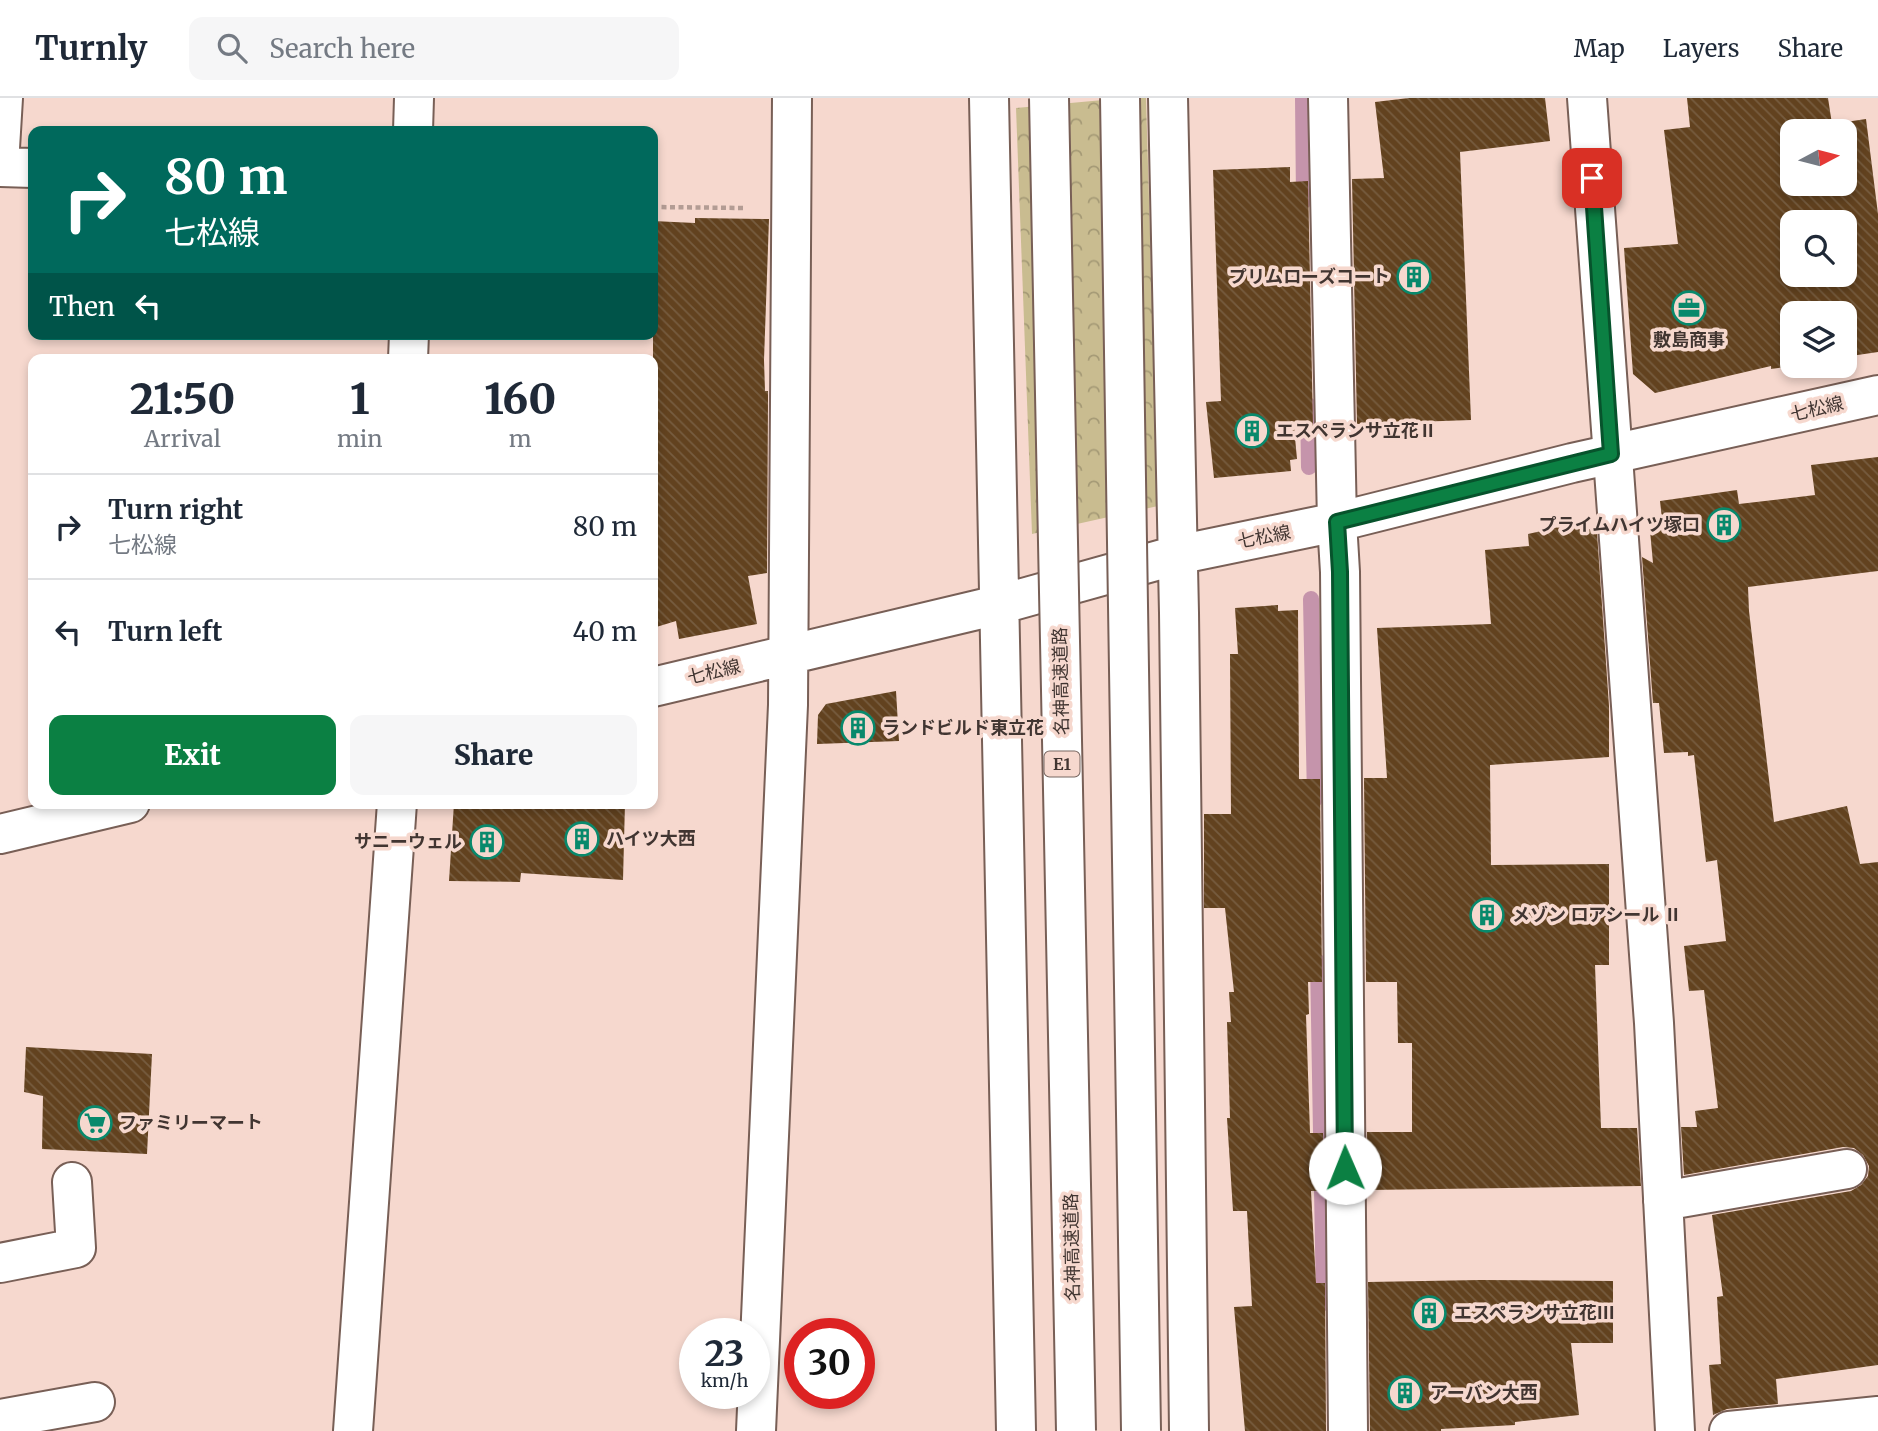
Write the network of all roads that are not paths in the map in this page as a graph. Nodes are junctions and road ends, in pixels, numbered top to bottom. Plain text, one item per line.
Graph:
1 (3, 98) edge
2 (414, 98) edge
3 (792, 98) edge
4 (989, 98) edge
5 (1049, 98) edge
6 (1120, 98) edge
7 (1167, 98) edge
8 (1328, 98) edge
9 (1587, 98) edge
10 (413, 126) edge
11 (0, 148) edge
12 (0, 167) edge
13 (28, 168) edge
14 (1878, 395) edge
15 (1611, 454) junction
16 (1337, 522) junction
17 (1177, 555) junction
18 (998, 605) junction
19 (787, 655) junction
20 (658, 686) edge
21 (105, 809) edge
22 (397, 809) edge
23 (0, 834) edge
24 (1847, 1169) dead end
25 (72, 1182) dead end
26 (1662, 1201) junction
27 (0, 1263) edge
28 (94, 1402) dead end
29 (1878, 1416) edge
30 (0, 1419) edge
31 (354, 1431) edge
32 (756, 1431) edge
33 (1016, 1431) edge
34 (1076, 1431) edge
35 (1141, 1431) edge
36 (1189, 1431) edge
37 (1348, 1431) edge
38 (1675, 1431) edge
39 (1729, 1431) edge

1 - 11 main road
2 - 10 main road
3 - 19 main road
4 - 18 main road
5 - 34 main road, 名神高速道路 / E1, bridge
6 - 35 main road, bridge
7 - 17 main road
8 - 16 main road
9 - 15 main road
12 - 13 main road
14 - 15 main road, 七松線
15 - 16 main road, 七松線
15 - 26 main road
16 - 17 main road, 七松線
16 - 37 main road
17 - 18 main road, 七松線
17 - 36 main road
18 - 19 main road, 七松線
18 - 33 main road
19 - 20 main road, 七松線
19 - 32 main road
21 - 23 main road
22 - 31 main road
24 - 26 main road
25 - 27 main road
26 - 38 main road
28 - 30 main road
29 - 39 main road

